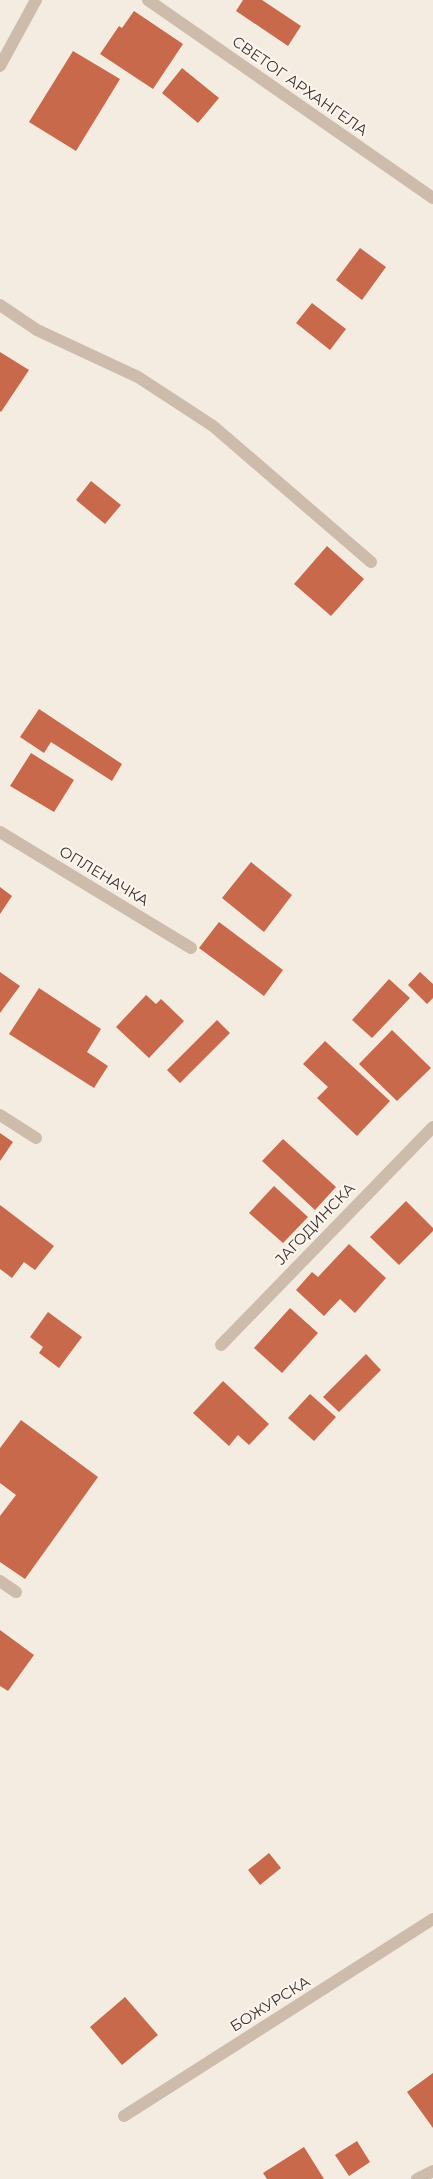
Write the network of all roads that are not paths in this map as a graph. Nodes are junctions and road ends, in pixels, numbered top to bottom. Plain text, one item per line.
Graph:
1 (36, 0) edge
2 (148, 0) edge
3 (0, 66) edge
4 (433, 198) edge
5 (0, 305) edge
6 (371, 562) dead end
7 (0, 832) edge
8 (191, 948) dead end
9 (0, 1114) edge
10 (433, 1127) edge
11 (36, 1138) dead end
12 (221, 1345) dead end
13 (0, 1581) edge
14 (16, 1592) dead end
15 (433, 1919) edge
16 (124, 2116) dead end
17 (433, 2171) edge
18 (417, 2179) edge

1 - 3 street
2 - 4 street, СВЕТОГ АРХАНГЕЛА
5 - 6 street
7 - 8 street, ОПЛЕНАЧКА
9 - 11 street
10 - 12 street, ЈАГОДИНСКА
13 - 14 street
15 - 16 street, БОЖУРСКА
17 - 18 street

